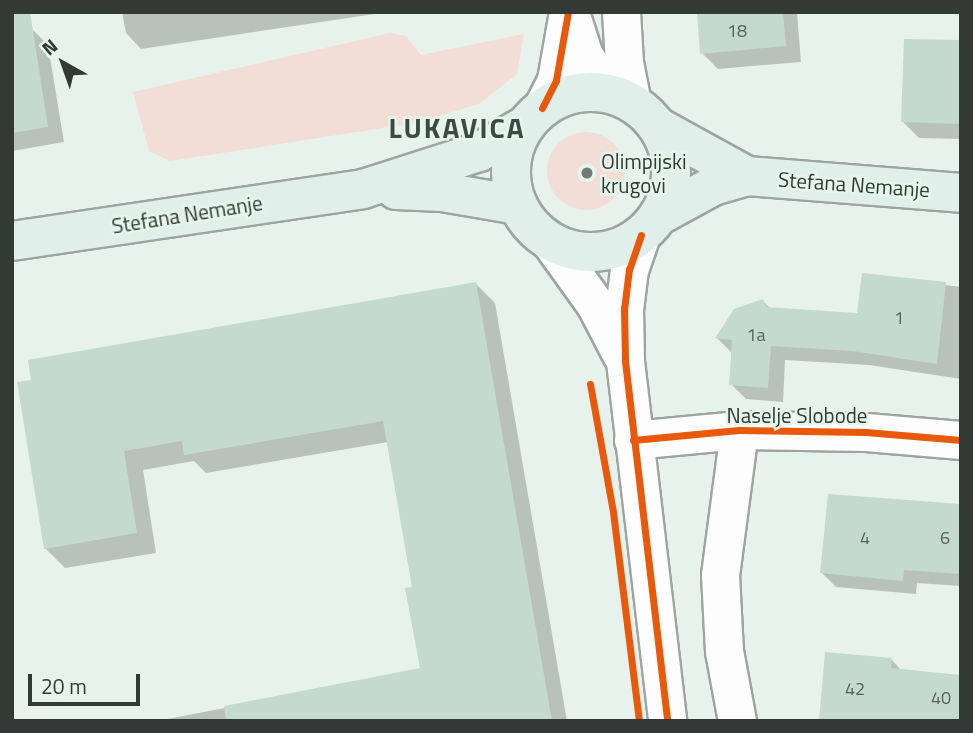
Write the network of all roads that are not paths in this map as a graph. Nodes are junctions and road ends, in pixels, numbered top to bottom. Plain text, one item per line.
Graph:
1 (569, 12) edge
2 (621, 12) edge
3 (634, 108) junction
4 (534, 117) junction
5 (747, 176) junction
6 (363, 189) junction
7 (961, 193) edge
8 (518, 205) junction
9 (649, 226) junction
10 (549, 240) junction
11 (12, 241) edge
12 (625, 361) junction
13 (739, 430) junction
14 (634, 440) junction
15 (961, 440) edge
16 (667, 721) edge
17 (737, 721) edge

1 - 3 street
1 - 4 street
2 - 3 street
3 - 4 main road
3 - 5 main road, Stefana Nemanje
3 - 9 main road
4 - 6 main road, Stefana Nemanje
4 - 8 main road
5 - 7 main road, Stefana Nemanje
5 - 9 main road, Stefana Nemanje
6 - 8 main road, Stefana Nemanje
6 - 11 main road, Stefana Nemanje
8 - 10 main road
9 - 10 main road
9 - 12 street
10 - 12 street
12 - 14 street
13 - 14 street, Naselje Slobode
13 - 15 street, Naselje Slobode
13 - 17 street, Naselje Slobode
14 - 16 street

